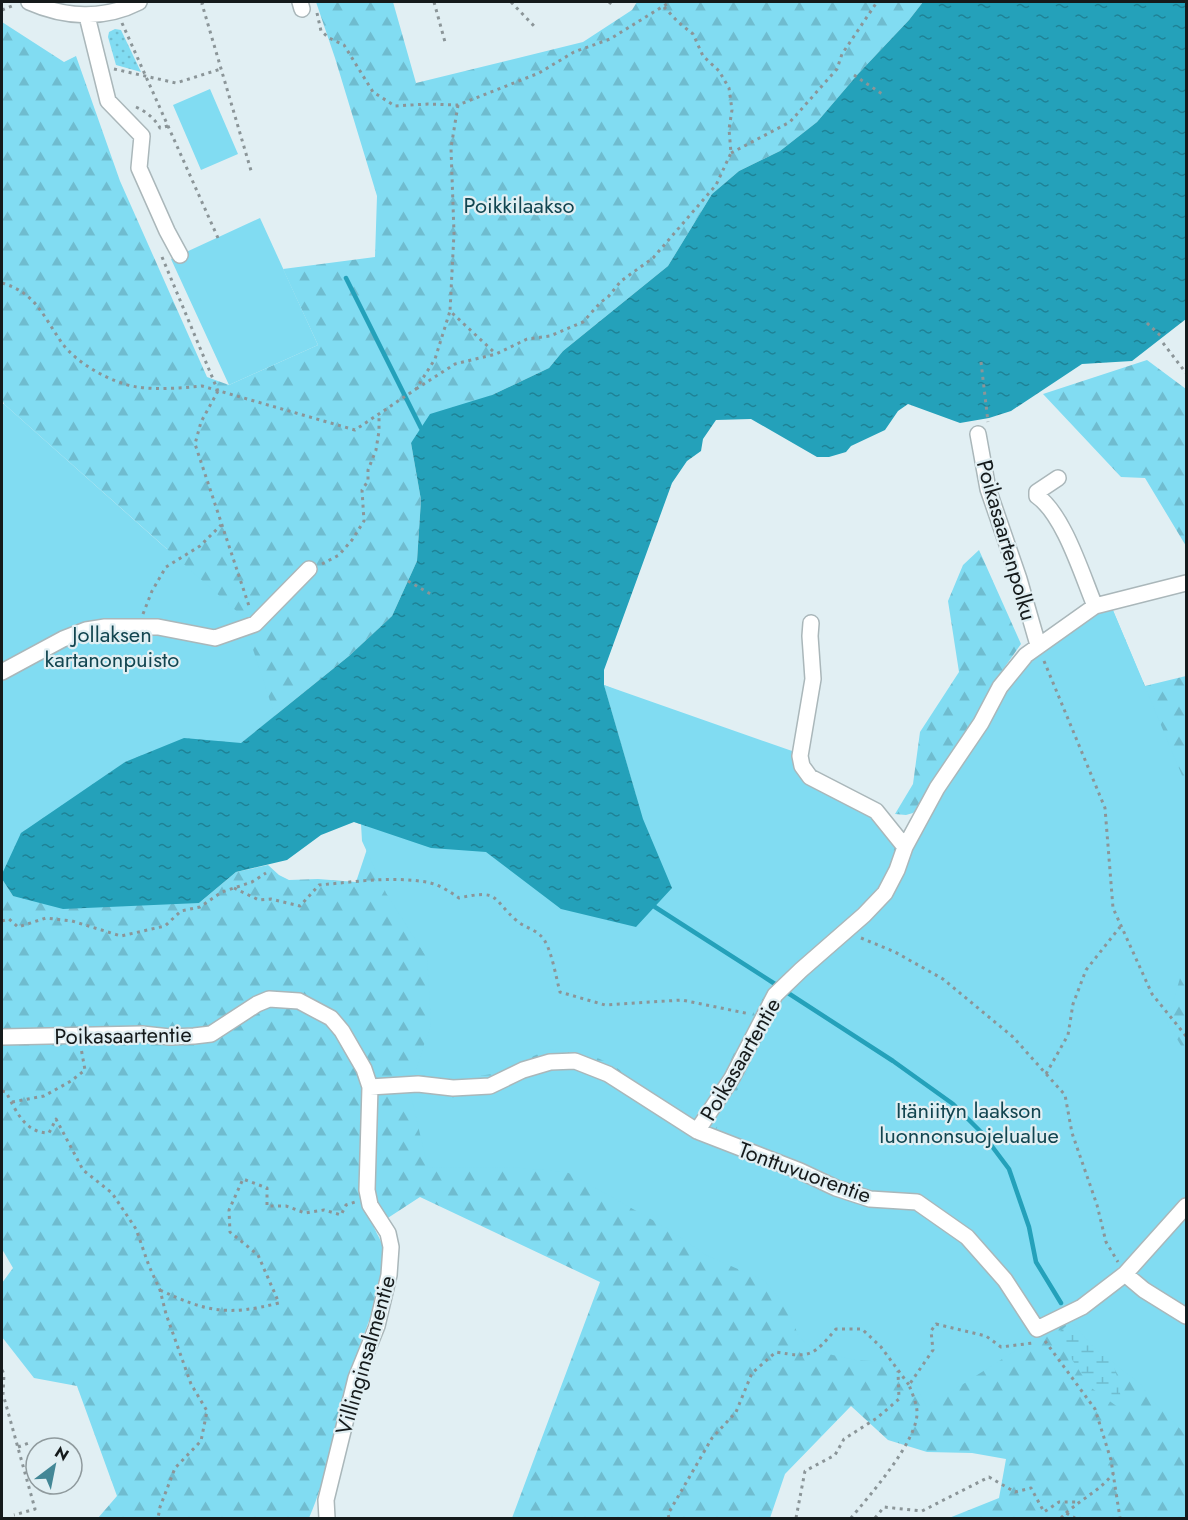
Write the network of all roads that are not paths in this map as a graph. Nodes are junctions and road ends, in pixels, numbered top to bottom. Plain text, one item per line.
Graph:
1 (29, 2) edge
2 (139, 2) edge
3 (87, 15) junction
4 (180, 255) dead end
5 (983, 429) road end
6 (1058, 478) dead end
7 (309, 568) road end
8 (1186, 583) edge
9 (1095, 606) junction
10 (811, 623) dead end
11 (1038, 645) junction
12 (2, 672) edge
13 (905, 847) junction
14 (2, 1037) edge
15 (370, 1087) junction
16 (697, 1131) junction
17 (1186, 1206) edge
18 (1125, 1274) junction
19 (1186, 1316) edge
20 (327, 1518) edge

1 - 3 street
2 - 3 street
3 - 4 street
5 - 11 street, Poikasaartenpolku
6 - 9 street
7 - 12 street
8 - 9 street, Poikasaartentie
9 - 11 street, Poikasaartentie
10 - 13 street
11 - 13 street, Poikasaartentie
13 - 16 street, Poikasaartentie
14 - 15 street, Poikasaartentie
15 - 16 street, Poikasaartentie
15 - 20 street, Villinginsalmentie
16 - 18 street, Tonttuvuorentie
17 - 18 street
18 - 19 street

